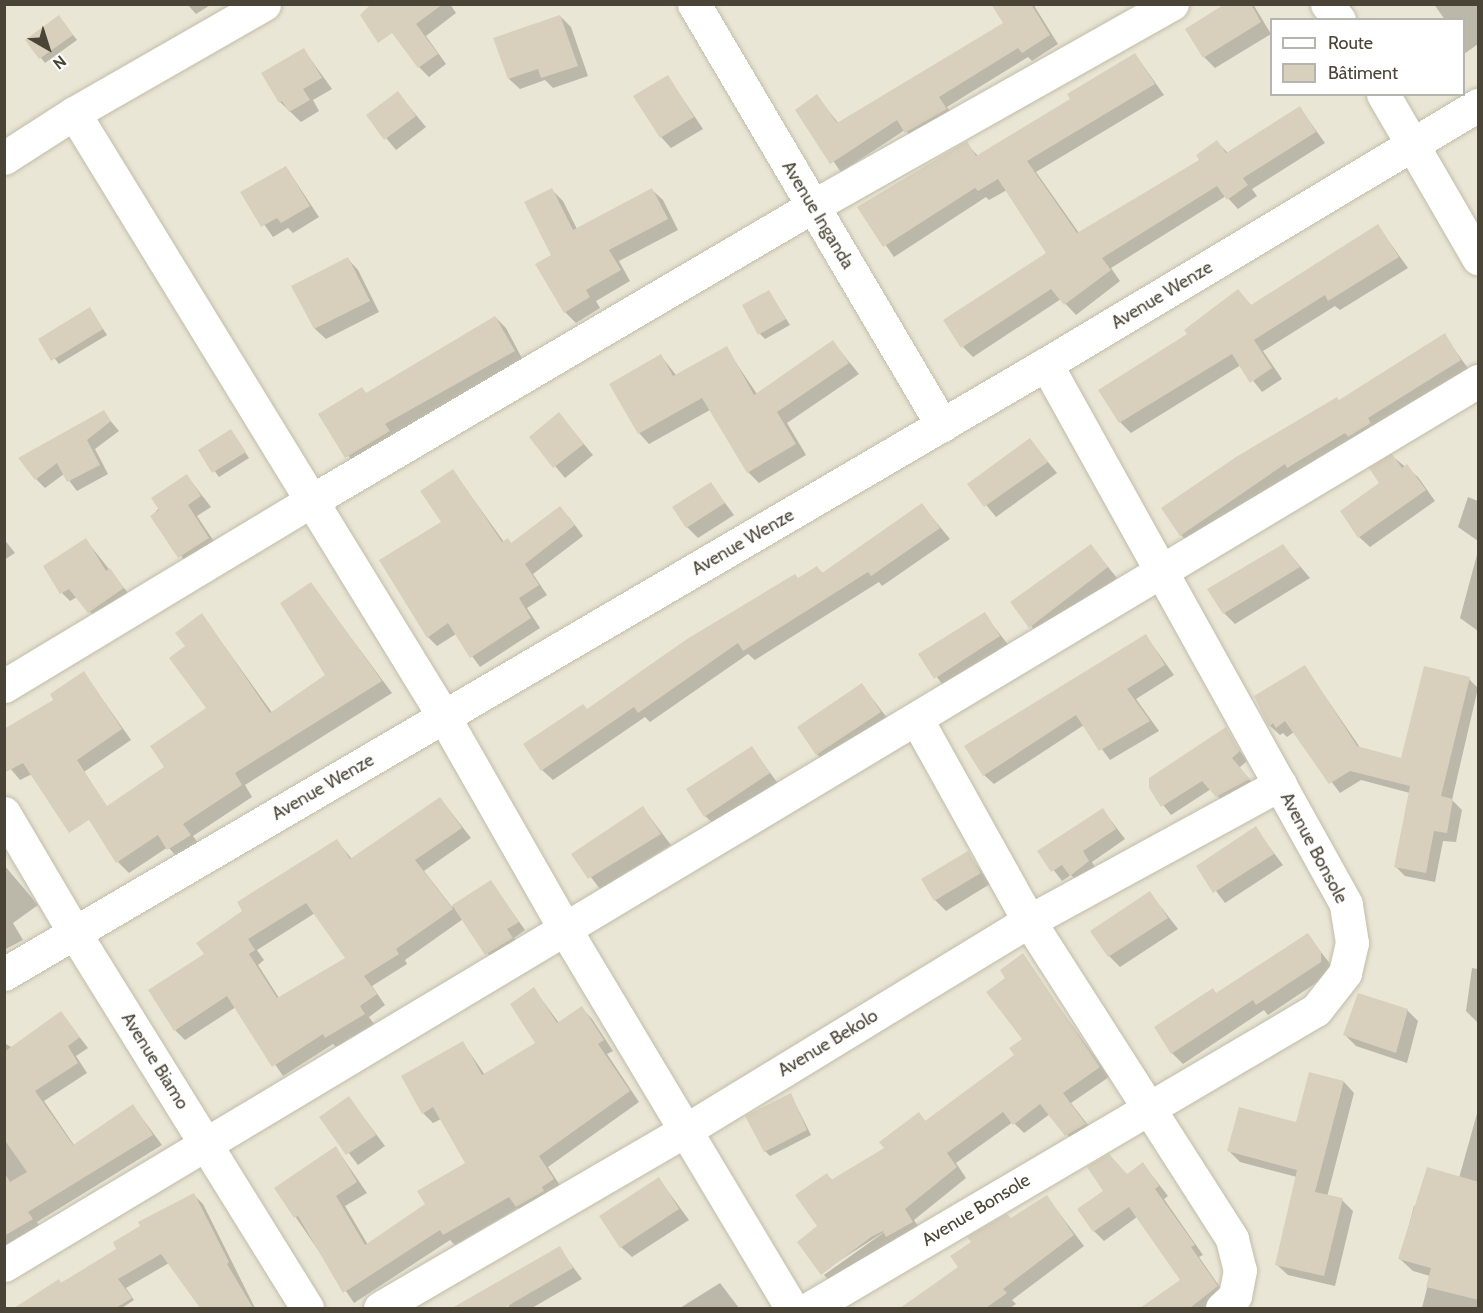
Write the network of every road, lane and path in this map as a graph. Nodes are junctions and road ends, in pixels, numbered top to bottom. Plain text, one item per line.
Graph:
1 (264, 4) edge
2 (694, 4) edge
3 (1172, 4) edge
4 (1327, 4) edge
5 (1338, 18) edge
6 (1384, 96) edge
7 (1479, 105) edge
8 (74, 112) junction
9 (1411, 144) junction
10 (4, 158) edge
11 (813, 206) junction
12 (1479, 258) edge
13 (1046, 364) junction
14 (1479, 381) edge
15 (942, 425) junction
16 (311, 501) junction
17 (1161, 571) junction
18 (4, 686) edge
19 (444, 717) junction
20 (917, 720) junction
21 (1280, 784) junction
22 (4, 813) edge
23 (1029, 921) junction
24 (566, 931) junction
25 (74, 932) junction
26 (4, 974) edge
27 (1150, 1107) junction
28 (686, 1130) junction
29 (206, 1142) junction
30 (4, 1265) edge
31 (307, 1308) edge
32 (380, 1308) edge
33 (792, 1308) edge
34 (810, 1308) edge
35 (1222, 1308) edge

1 - 8 street
2 - 11 street, Avenue Inganda
3 - 11 street
4 - 5 street
6 - 9 street
7 - 9 street, Avenue Wenze
8 - 10 street
8 - 16 street
9 - 12 street
9 - 13 street, Avenue Wenze
11 - 15 street, Avenue Inganda
11 - 16 street
13 - 15 street, Avenue Wenze
13 - 17 street, Avenue Bonsole
14 - 17 street
15 - 19 street, Avenue Wenze
16 - 18 street
16 - 19 street
17 - 20 street
17 - 21 street, Avenue Bonsole
19 - 24 street
19 - 25 street, Avenue Wenze
20 - 23 street
20 - 24 street
21 - 23 street, Avenue Bekolo
21 - 27 street, Avenue Bonsole
22 - 25 street, Avenue Biamo
23 - 27 street
23 - 28 street, Avenue Bekolo
24 - 28 street
24 - 29 street
25 - 26 street, Avenue Wenze
25 - 29 street, Avenue Biamo
27 - 34 street, Avenue Bonsole
27 - 35 street
28 - 32 street, Avenue Bekolo
28 - 33 street
29 - 30 street
29 - 31 street, Avenue Biamo

